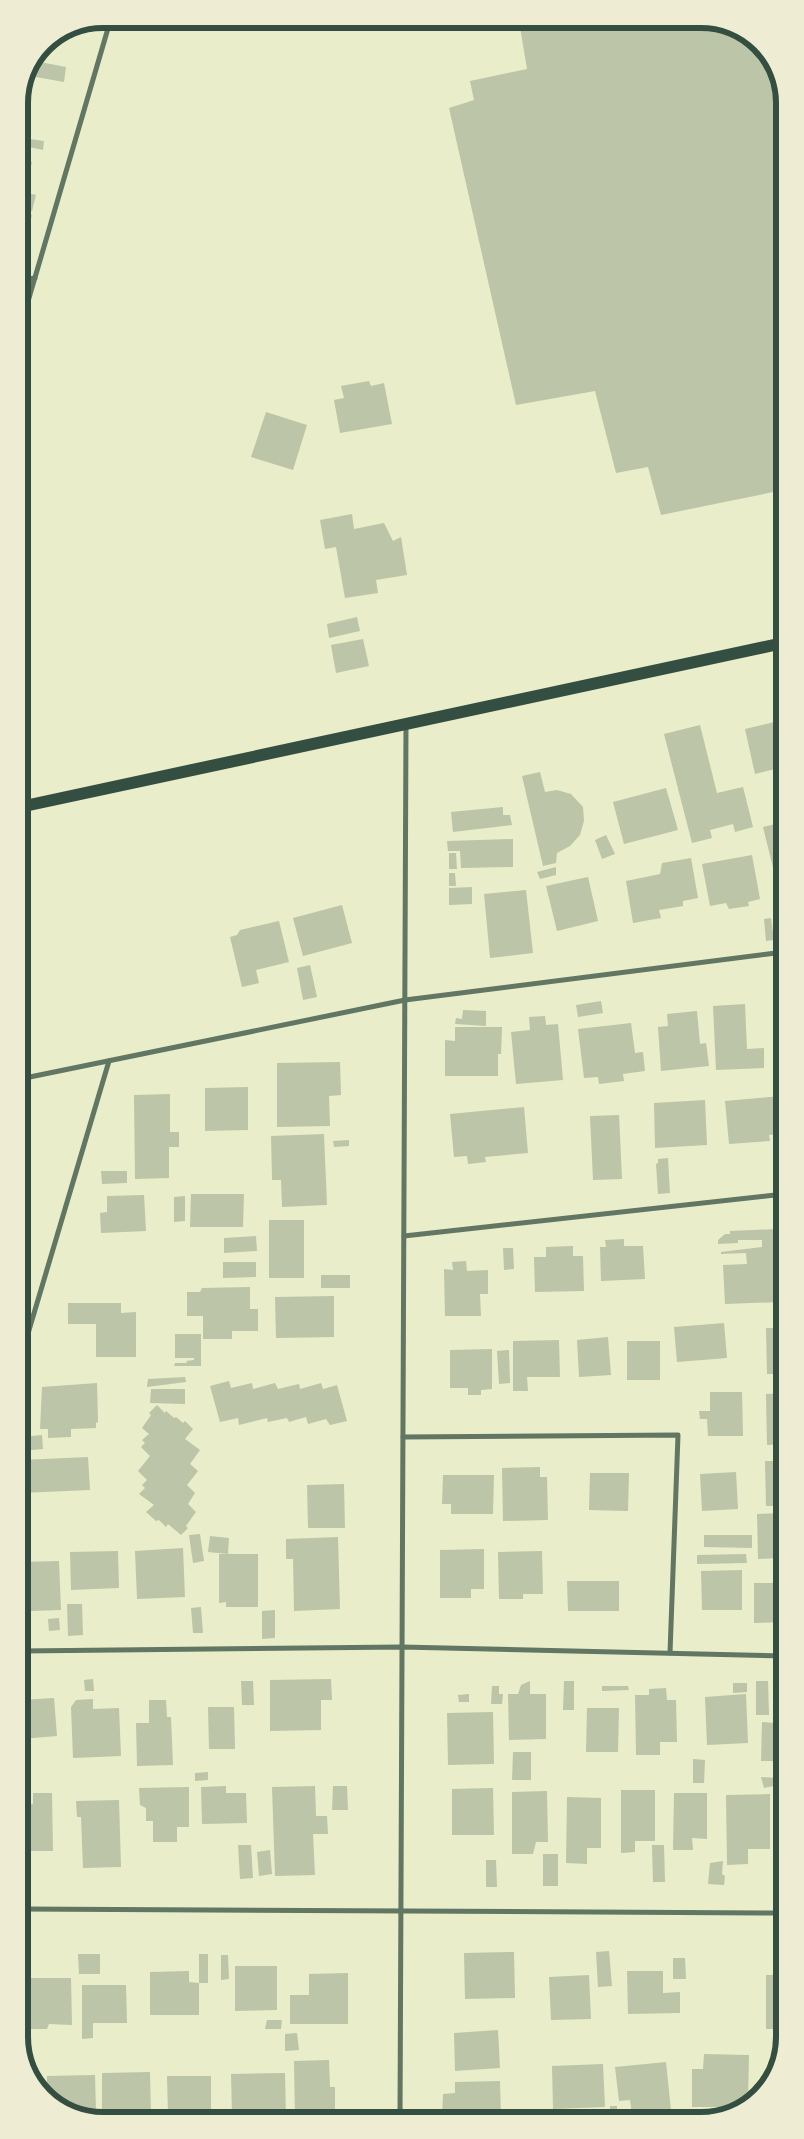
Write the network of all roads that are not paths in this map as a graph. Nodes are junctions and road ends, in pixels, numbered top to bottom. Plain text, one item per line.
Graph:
1 (108, 28) edge
2 (35, 278) junction
3 (28, 279) edge
4 (28, 302) edge
5 (776, 645) edge
6 (406, 724) junction
7 (28, 805) edge
8 (776, 953) edge
9 (405, 1000) junction
10 (109, 1061) junction
11 (28, 1077) edge
12 (776, 1195) edge
13 (404, 1236) junction
14 (28, 1333) edge
15 (403, 1437) junction
16 (402, 1647) junction
17 (28, 1651) edge
18 (670, 1653) junction
19 (776, 1656) edge
20 (28, 1909) edge
21 (401, 1912) junction
22 (776, 1913) edge
23 (400, 2112) edge

1 - 2 street
2 - 3 street
2 - 4 street
5 - 6 main road
6 - 7 main road
6 - 9 street
8 - 9 street
9 - 10 street
9 - 13 street
10 - 11 street
10 - 14 street
12 - 13 street
13 - 15 street
15 - 16 street
15 - 18 street
16 - 17 street
16 - 18 street
16 - 21 street
18 - 19 street
20 - 21 street
21 - 22 street
21 - 23 street

